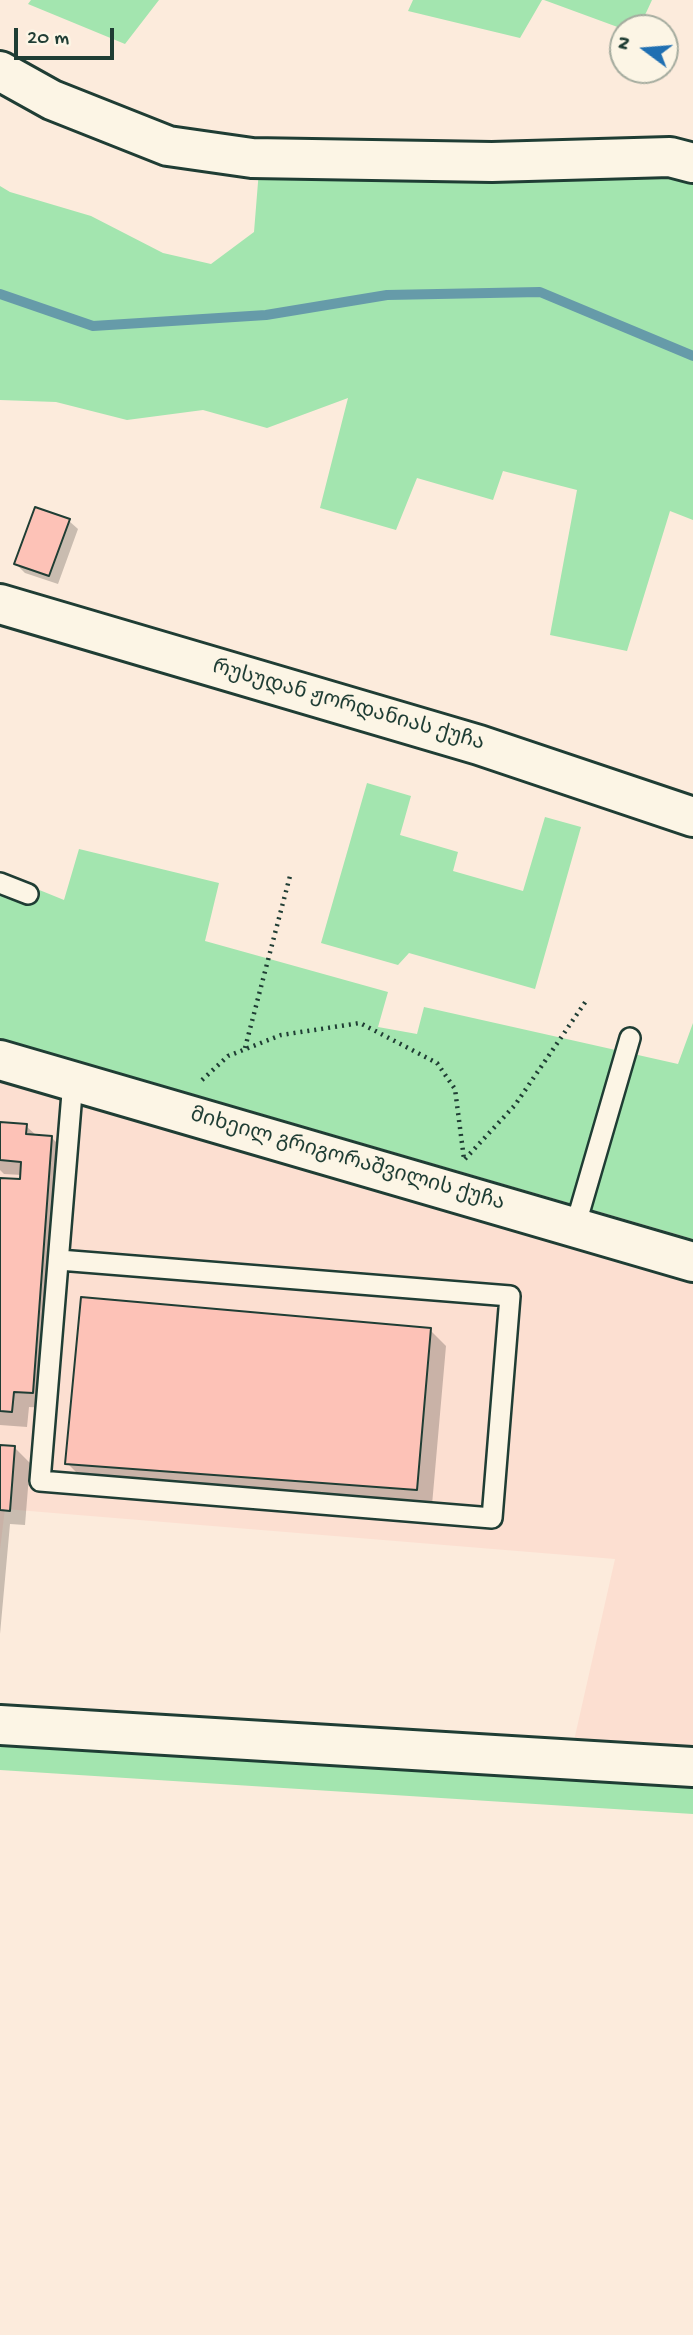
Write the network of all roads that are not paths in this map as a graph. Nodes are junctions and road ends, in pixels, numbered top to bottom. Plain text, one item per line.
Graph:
1 (0, 71) edge
2 (693, 163) edge
3 (0, 604) edge
4 (693, 817) edge
5 (0, 883) edge
6 (28, 894) dead end
7 (630, 1038) dead end
8 (0, 1060) edge
9 (73, 1081) junction
10 (575, 1227) junction
11 (59, 1260) junction
12 (693, 1262) edge
13 (0, 1724) edge
14 (693, 1767) edge

1 - 2 street
3 - 4 street, რუსუდან ჟორდანიას ქუჩა
5 - 6 lane
7 - 10 lane
8 - 9 street, მიხეილ გრიგორაშვილის ქუჩა
9 - 10 street, მიხეილ გრიგორაშვილის ქუჩა
9 - 11 lane
10 - 12 street, მიხეილ გრიგორაშვილის ქუჩა
11 - 11 lane
13 - 14 street

